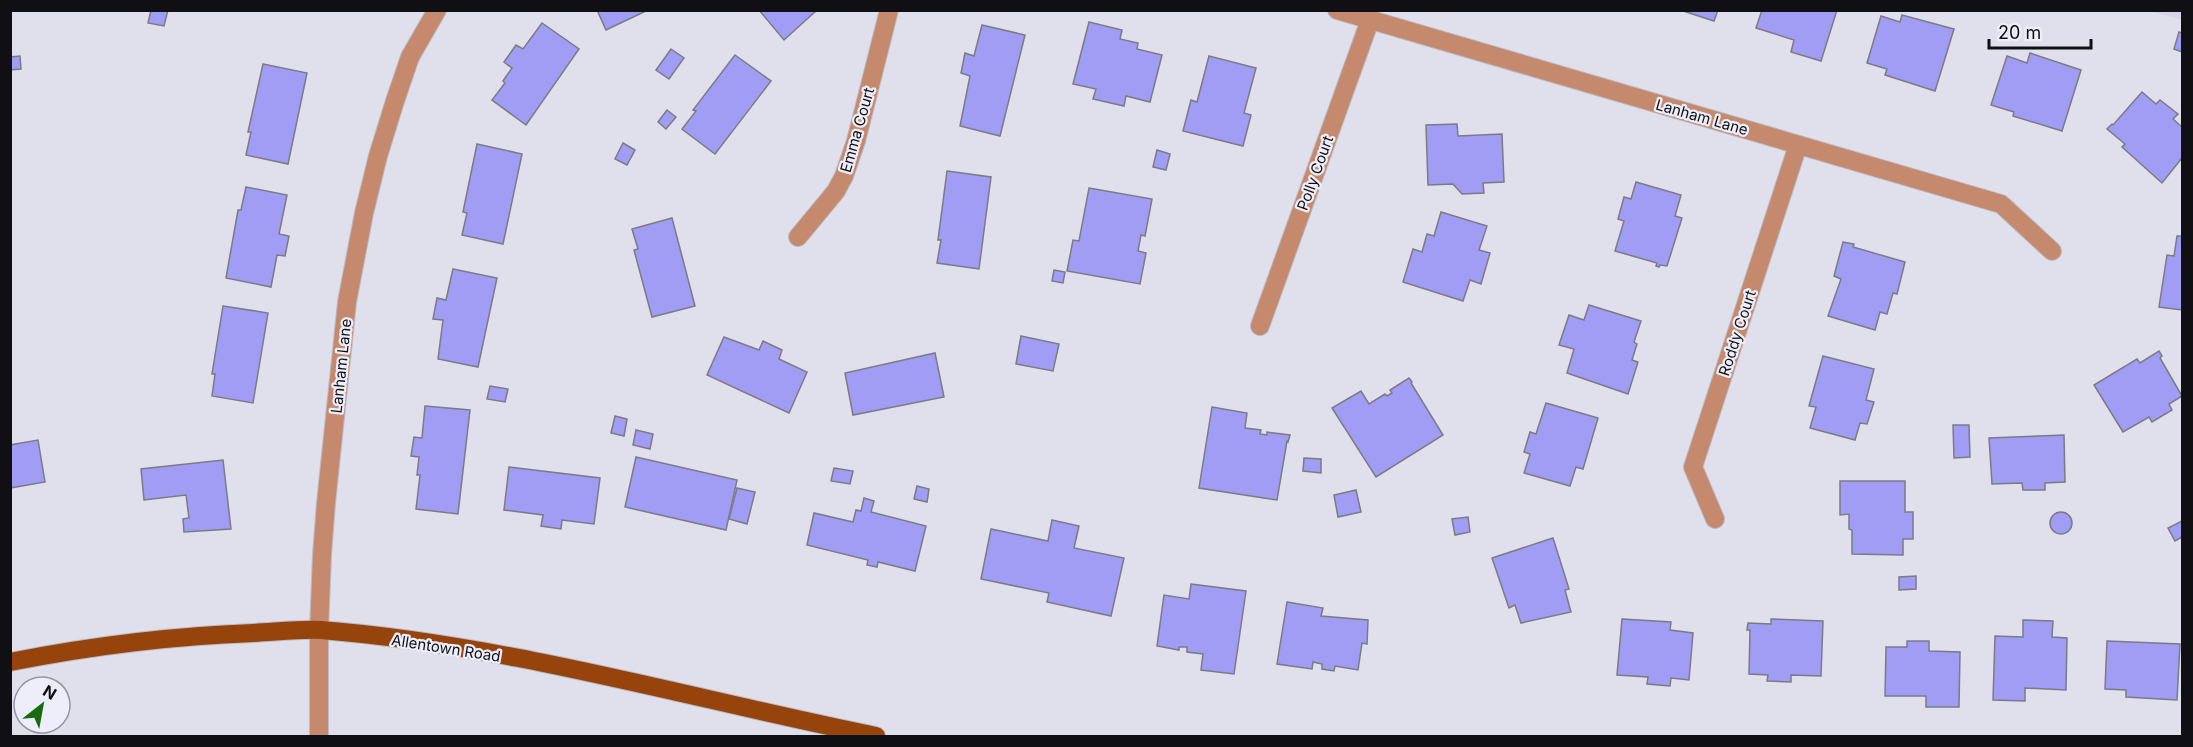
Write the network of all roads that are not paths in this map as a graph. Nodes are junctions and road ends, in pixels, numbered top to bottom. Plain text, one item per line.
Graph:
1 (437, 10) edge
2 (889, 10) edge
3 (1337, 10) edge
4 (1370, 20) junction
5 (1798, 145) junction
6 (798, 237) dead end
7 (2052, 251) dead end
8 (1260, 326) dead end
9 (1715, 519) dead end
10 (319, 630) junction
11 (10, 662) edge
12 (319, 736) edge
13 (876, 736) edge

1 - 10 street, Lanham Lane
2 - 6 street, Emma Court
3 - 4 street, Lanham Lane
4 - 5 street, Lanham Lane
4 - 8 street, Polly Court
5 - 7 street, Lanham Lane
5 - 9 street, Roddy Court
10 - 11 main road, Allentown Road
10 - 12 street, Lanham Lane
10 - 13 main road, Allentown Road

